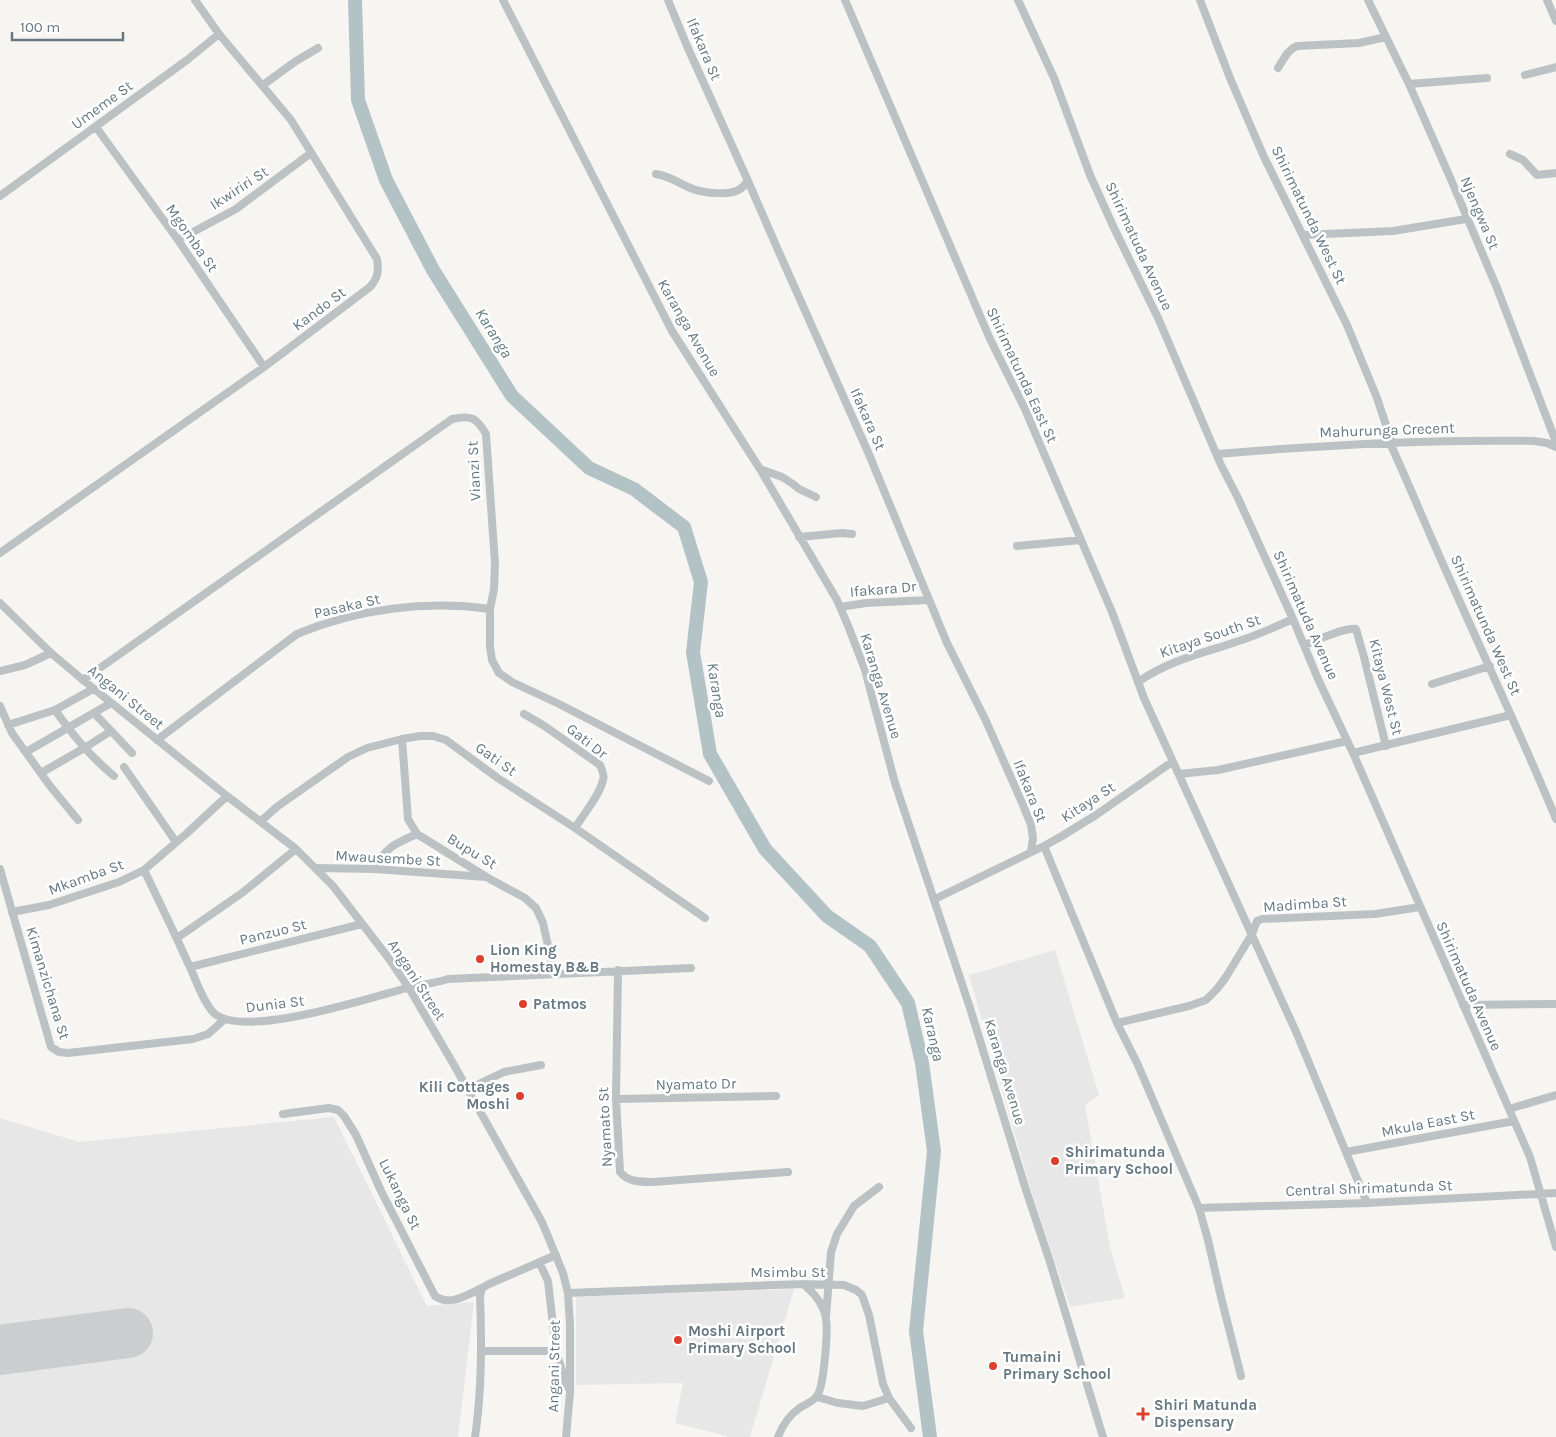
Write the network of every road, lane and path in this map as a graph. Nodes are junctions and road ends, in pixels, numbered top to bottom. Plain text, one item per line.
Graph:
1 (195, 0) edge
2 (503, 0) edge
3 (668, 0) edge
4 (845, 0) edge
5 (1018, 0) edge
6 (1200, 0) edge
7 (1368, 0) edge
8 (1547, 0) edge
9 (1556, 21) edge
10 (219, 34) junction
11 (1386, 37) junction
12 (318, 48) dead end
13 (1556, 67) edge
14 (1278, 68) dead end
15 (1525, 75) dead end
16 (1487, 78) dead end
17 (1409, 84) junction
18 (263, 85) junction
19 (96, 127) junction
20 (311, 153) junction
21 (1510, 154) dead end
22 (1556, 173) edge
23 (656, 174) dead end
24 (748, 180) junction
25 (0, 196) edge
26 (1466, 218) junction
27 (1303, 235) junction
28 (178, 240) junction
29 (264, 367) junction
30 (1391, 443) junction
31 (1556, 445) edge
32 (1218, 454) junction
33 (760, 469) junction
34 (816, 497) dead end
35 (852, 534) dead end
36 (800, 537) junction
37 (1081, 540) junction
38 (1017, 546) dead end
39 (0, 553) edge
40 (929, 600) junction
41 (0, 603) edge
42 (840, 607) junction
43 (490, 608) junction
44 (1293, 619) junction
45 (1304, 645) junction
46 (51, 653) junction
47 (1490, 666) junction
48 (0, 671) edge
49 (83, 680) junction
50 (1138, 682) junction
51 (1432, 684) dead end
52 (93, 689) junction
53 (111, 703) junction
54 (0, 706) edge
55 (55, 710) junction
56 (94, 713) junction
57 (524, 714) dead end
58 (1511, 715) junction
59 (8, 725) junction
60 (68, 728) junction
61 (111, 731) junction
62 (402, 739) junction
63 (157, 740) junction
64 (1347, 741) junction
65 (1386, 746) junction
66 (86, 747) junction
67 (26, 752) junction
68 (132, 753) dead end
69 (1353, 753) junction
70 (1172, 762) junction
71 (124, 766) dead end
72 (40, 773) junction
73 (1179, 774) junction
74 (114, 776) dead end
75 (709, 781) dead end
76 (227, 796) junction
77 (1556, 819) edge
78 (78, 820) dead end
79 (261, 821) junction
80 (575, 828) junction
81 (417, 834) junction
82 (176, 842) junction
83 (1044, 846) junction
84 (296, 849) junction
85 (1031, 852) junction
86 (316, 868) junction
87 (0, 869) edge
88 (375, 869) junction
89 (144, 870) junction
90 (488, 878) junction
91 (935, 899) junction
92 (1420, 907) junction
93 (12, 912) junction
94 (705, 918) dead end
95 (362, 924) junction
96 (1252, 934) junction
97 (177, 938) junction
98 (190, 967) junction
99 (691, 968) dead end
100 (618, 970) junction
101 (554, 973) junction
102 (409, 988) junction
103 (1556, 1004) edge
104 (1462, 1005) junction
105 (225, 1019) junction
106 (1117, 1023) junction
107 (541, 1065) dead end
108 (468, 1089) junction
109 (1556, 1095) edge
110 (776, 1096) dead end
111 (616, 1099) junction
112 (1509, 1109) junction
113 (283, 1114) dead end
114 (1514, 1121) junction
115 (1346, 1152) junction
116 (788, 1172) dead end
117 (879, 1187) dead end
118 (1556, 1193) edge
119 (1541, 1194) junction
120 (1367, 1203) junction
121 (1199, 1208) junction
122 (1556, 1247) edge
123 (556, 1255) junction
124 (540, 1262) junction
125 (803, 1284) junction
126 (830, 1285) junction
127 (482, 1288) junction
128 (568, 1293) junction
129 (826, 1320) junction
130 (556, 1351) junction
131 (482, 1352) junction
132 (1241, 1376) dead end
133 (570, 1393) junction
134 (817, 1397) junction
135 (889, 1398) junction
136 (911, 1428) dead end
137 (475, 1437) edge
138 (566, 1437) edge
139 (778, 1437) edge
140 (1103, 1437) edge

1 - 10 street, Kando St
2 - 33 street, Karanga Avenue
3 - 24 street, Ifakara St
4 - 37 street, Shirimatunda East St
5 - 32 street, Shirimatuda Avenue
6 - 27 street, Shirimatunda West St
7 - 11 street, Njengwa St
8 - 9 street
10 - 18 street, Kando St
10 - 19 street, Umeme St
11 - 14 street
11 - 17 street, Njengwa St
12 - 18 street
13 - 15 street
16 - 17 street
17 - 26 street, Njengwa St
18 - 20 street, Kando St
19 - 25 street, Umeme St
19 - 28 street, Mgomba St
20 - 28 street, Ikwiriri St
20 - 29 street, Kando St
21 - 22 street
23 - 24 street
24 - 40 street, Ifakara St
26 - 27 street
26 - 31 street, Njengwa St
27 - 30 street, Shirimatunda West St
28 - 29 street, Mgomba St
29 - 39 street, Kando St
30 - 31 street, Mahurunga Crecent
30 - 32 street, Mahurunga Crecent
30 - 47 street, Shirimatunda West St
32 - 44 street, Shirimatuda Avenue
33 - 34 street
33 - 36 street, Karanga Avenue
35 - 36 street
36 - 42 street, Karanga Avenue
37 - 38 street
37 - 50 street, Shirimatunda East St
40 - 42 street, Ifakara Dr
40 - 85 street, Ifakara St
41 - 46 street, Angani Street
42 - 91 street, Karanga Avenue
43 - 49 street, Vianzi St
43 - 63 street, Pasaka St
43 - 75 street, Vianzi St
44 - 45 street, Shirimatuda Avenue
44 - 50 street, Kitaya South St
45 - 64 street, Shirimatuda Avenue
45 - 65 street, Kitaya West St
46 - 48 street
46 - 49 street, Angani Street
47 - 51 street
47 - 58 street, Shirimatunda West St
49 - 52 street, Angani Street
50 - 70 street, Shirimatunda East St
52 - 53 street, Angani Street
52 - 55 street
53 - 56 street
53 - 63 street, Angani Street
54 - 59 street
55 - 59 street
55 - 60 street
56 - 60 street
56 - 61 street
57 - 80 street, Gati Dr
58 - 65 street
58 - 77 street, Shirimatunda West St
59 - 67 street
60 - 66 street
60 - 67 street
61 - 66 street
61 - 68 street
62 - 79 street, Gati St
62 - 80 street, Gati St
62 - 81 street
63 - 76 street, Angani Street
64 - 69 street, Shirimatuda Avenue
64 - 73 street
65 - 69 street
66 - 72 street
66 - 74 street
67 - 72 street
69 - 92 street, Shirimatuda Avenue
70 - 73 street, Shirimatunda East St
70 - 83 street, Kitaya St
71 - 82 street
72 - 78 street
73 - 96 street, Shirimatunda East St
76 - 79 street, Angani Street
76 - 82 street, Mkamba St
79 - 84 street, Angani Street
80 - 94 street, Gati St
81 - 88 street
81 - 90 street, Bupu St
82 - 89 street, Mkamba St
83 - 85 street, Kitaya St
83 - 106 street
84 - 86 street, Angani Street
84 - 97 street
85 - 91 street, Kitaya St
86 - 88 street, Mwausembe St
86 - 95 street, Angani Street
87 - 93 street, Kimanzichana St
88 - 90 street, Mwausembe St
89 - 93 street, Mkamba St
89 - 97 street, Dunia St
90 - 101 street, Bupu St
91 - 140 street, Karanga Avenue
92 - 96 street, Madimba St
92 - 104 street, Shirimatuda Avenue
93 - 105 street, Kimanzichana St
95 - 98 street, Panzuo St
95 - 102 street, Angani Street
96 - 106 street, Madimba St
96 - 115 street, Shirimatunda East St
97 - 98 street, Dunia St
98 - 105 street, Dunia St
99 - 100 street
100 - 101 street
100 - 111 street, Nyamato St
101 - 102 street
102 - 105 street, Dunia St
102 - 108 street, Angani Street
103 - 104 street
104 - 112 street, Shirimatuda Avenue
106 - 121 street
107 - 108 street
108 - 123 street, Angani Street
109 - 112 street
110 - 111 street, Nyamato Dr
111 - 116 street, Nyamato St
112 - 114 street, Shirimatuda Avenue
113 - 127 street, Lukanga St
114 - 115 street, Mkula East St
114 - 119 street, Shirimatuda Avenue
115 - 120 street, Shirimatunda East St
117 - 126 street
118 - 119 street, Central Shirimatunda St
119 - 120 street, Central Shirimatunda St
119 - 122 street, Shirimatuda Avenue
120 - 121 street, Central Shirimatunda St
121 - 132 street
123 - 124 street
123 - 128 street, Angani Street
124 - 127 street
124 - 130 street
125 - 126 street, Msimbu St
125 - 128 street, Msimbu St
125 - 129 street
126 - 129 street
126 - 135 street, Msimbu St
127 - 131 street
128 - 133 street, Angani Street
129 - 134 street
130 - 131 street
130 - 133 street
131 - 137 street
133 - 138 street, Angani Street
134 - 135 street
134 - 139 street
135 - 136 street, Msimbu St

